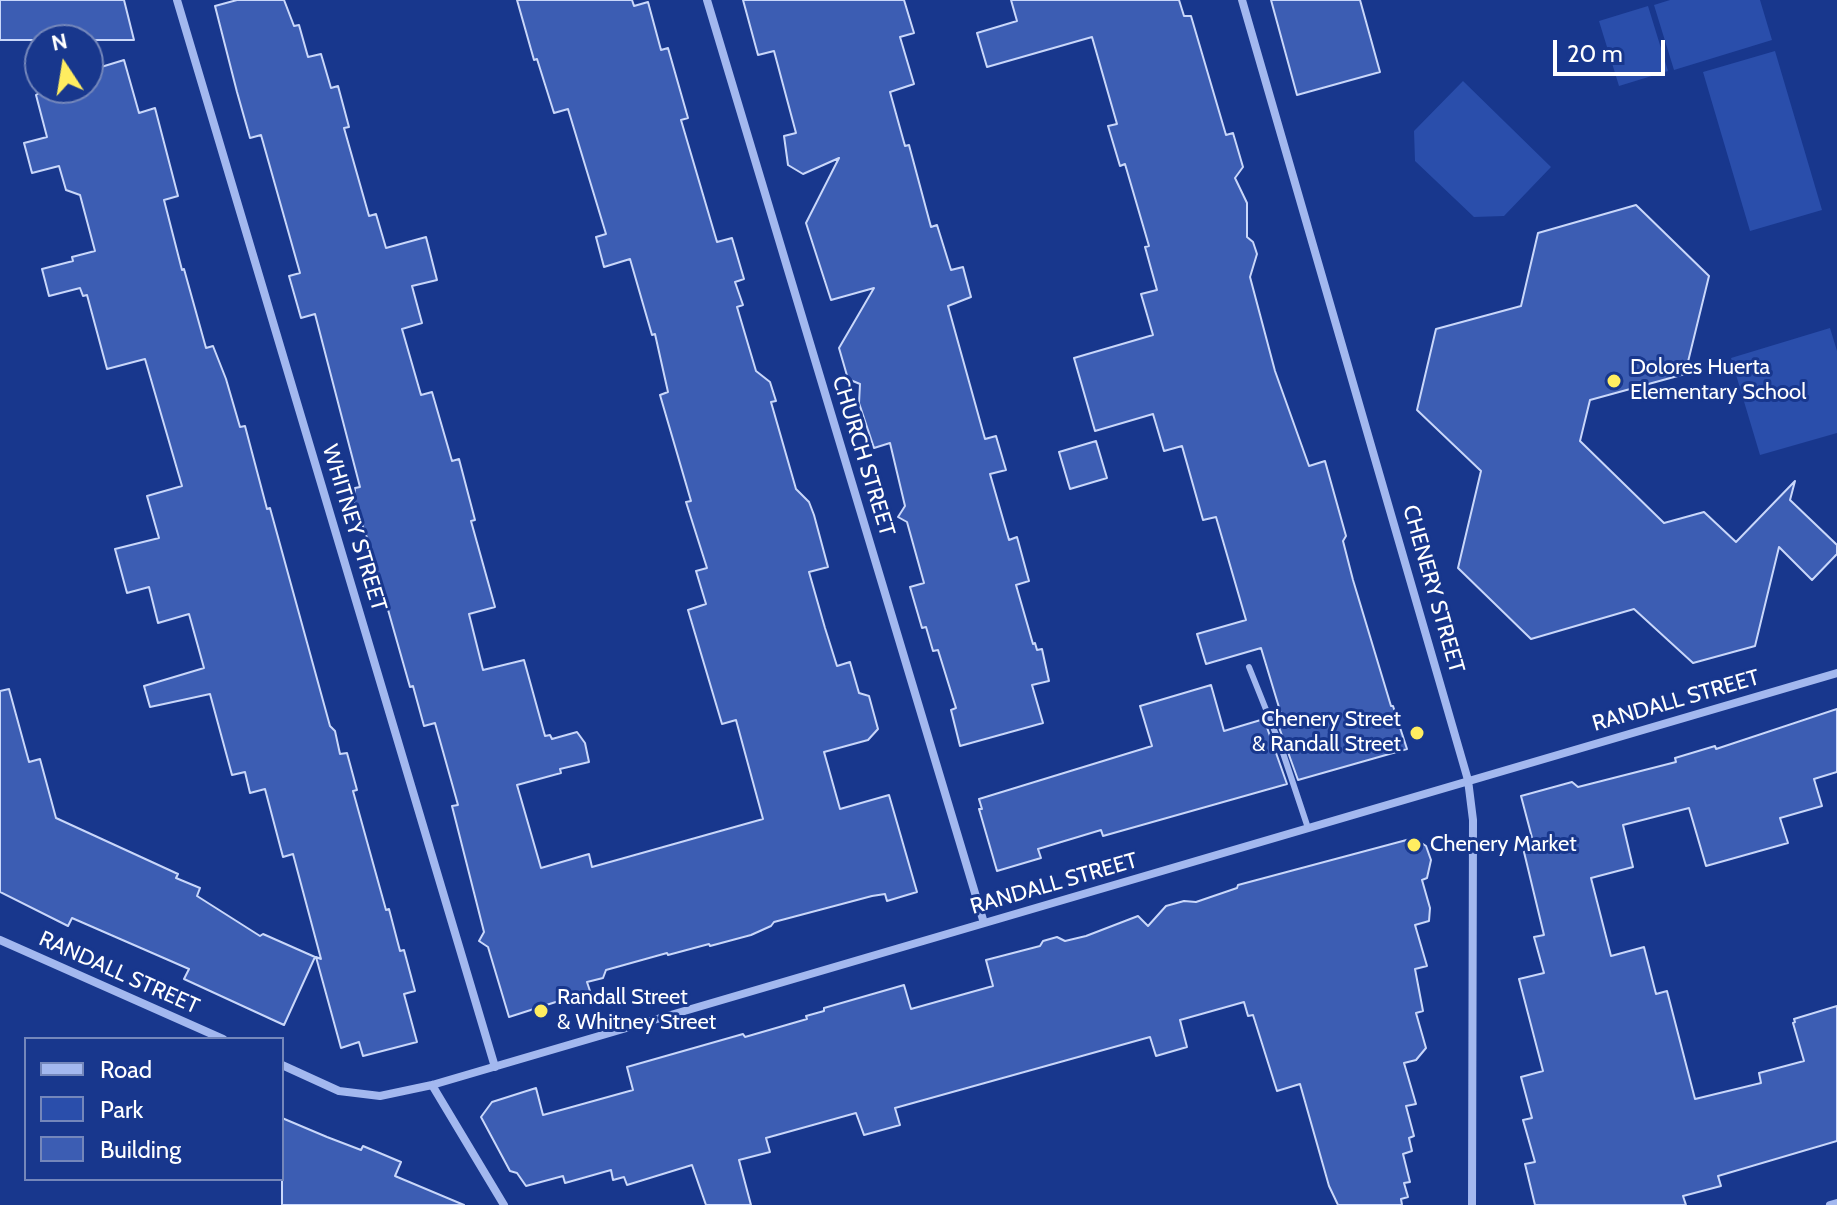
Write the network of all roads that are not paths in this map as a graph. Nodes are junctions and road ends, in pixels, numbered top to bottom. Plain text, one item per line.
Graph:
1 (177, 0) edge
2 (707, 0) edge
3 (1242, 0) edge
4 (1249, 667) dead end
5 (1837, 673) edge
6 (1468, 780) junction
7 (1308, 828) junction
8 (984, 923) junction
9 (0, 940) edge
10 (218, 1037) edge
11 (284, 1066) edge
12 (495, 1067) junction
13 (432, 1085) junction
14 (1837, 1203) edge
15 (504, 1205) edge
16 (1472, 1205) edge
17 (1830, 1205) edge

1 - 12 street, WHITNEY STREET
2 - 8 street, CHURCH STREET
3 - 6 street, CHENERY STREET
4 - 7 lane
5 - 6 street, RANDALL STREET
6 - 7 street, RANDALL STREET
6 - 16 street, CHENERY STREET
7 - 8 street, RANDALL STREET
8 - 12 street, RANDALL STREET
9 - 10 street, RANDALL STREET
11 - 13 street, RANDALL STREET
12 - 13 street, RANDALL STREET
13 - 15 street
14 - 17 street

